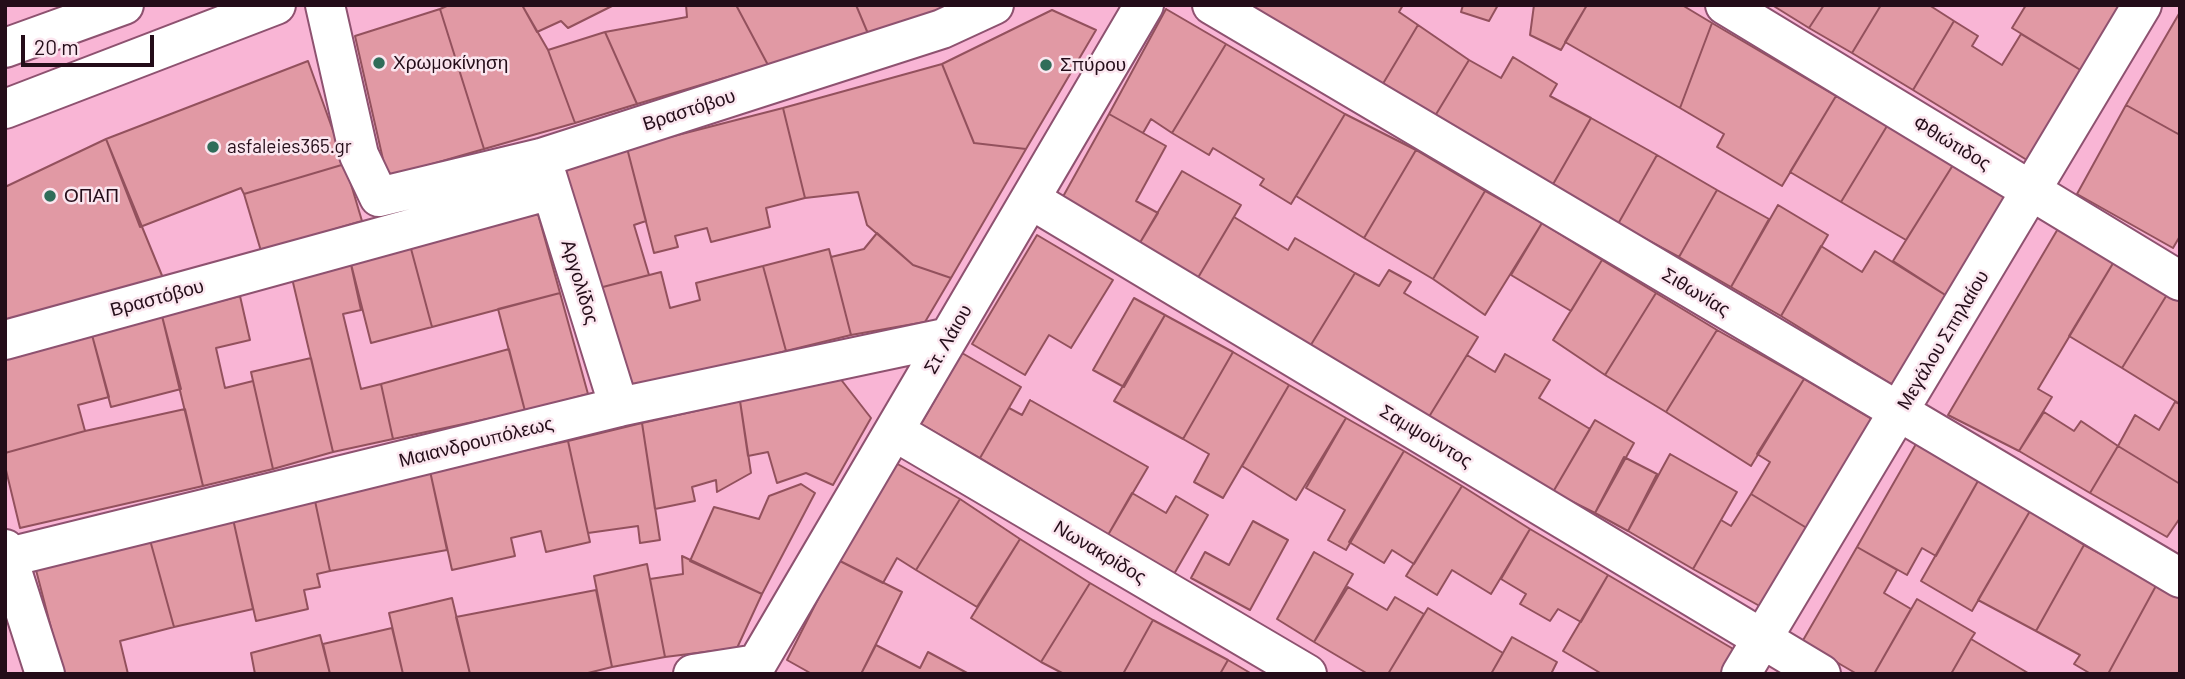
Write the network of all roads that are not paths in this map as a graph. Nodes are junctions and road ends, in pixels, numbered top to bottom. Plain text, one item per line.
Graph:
1 (124, 5) edge
2 (276, 5) edge
3 (325, 5) edge
4 (994, 5) edge
5 (1144, 5) edge
6 (1212, 5) edge
7 (1725, 5) edge
8 (2142, 5) edge
9 (5, 48) edge
10 (5, 108) edge
11 (546, 174) junction
12 (2031, 191) junction
13 (1030, 199) junction
14 (2180, 281) edge
15 (949, 337) junction
16 (5, 340) edge
17 (619, 407) junction
18 (1900, 412) junction
19 (894, 431) junction
20 (6, 555) edge
21 (2180, 578) edge
22 (1762, 638) junction
23 (761, 670) edge
24 (45, 674) edge
25 (693, 674) edge
26 (1307, 674) edge
27 (1741, 674) edge
28 (1821, 674) edge

1 - 9 street
2 - 10 street
3 - 11 street, Βραστόβου
4 - 11 street, Βραστόβου
5 - 13 street, Στ. Λάιου
6 - 18 street, Σιθωνίας
7 - 12 street, Φθιώτιδος
8 - 12 street, Μεγάλου Σπηλαίου
11 - 16 street, Βραστόβου
11 - 17 street, Αργολίδος
12 - 14 street, Φθιώτιδος
12 - 18 street, Μεγάλου Σπηλαίου
13 - 15 street, Στ. Λάιου
13 - 22 street, Σαμψούντος
15 - 17 street, Μαιανδρουπόλεως
15 - 19 street, Στ. Λάιου
17 - 20 street, Μαιανδρουπόλεως
18 - 21 street, Σιθωνίας
18 - 22 street, Μεγάλου Σπηλαίου
19 - 23 street, Στ. Λάιου
19 - 26 street, Νωνακρίδος
20 - 24 street
22 - 27 street, Μεγάλου Σπηλαίου
22 - 28 street, Σαμψούντος
23 - 25 street

